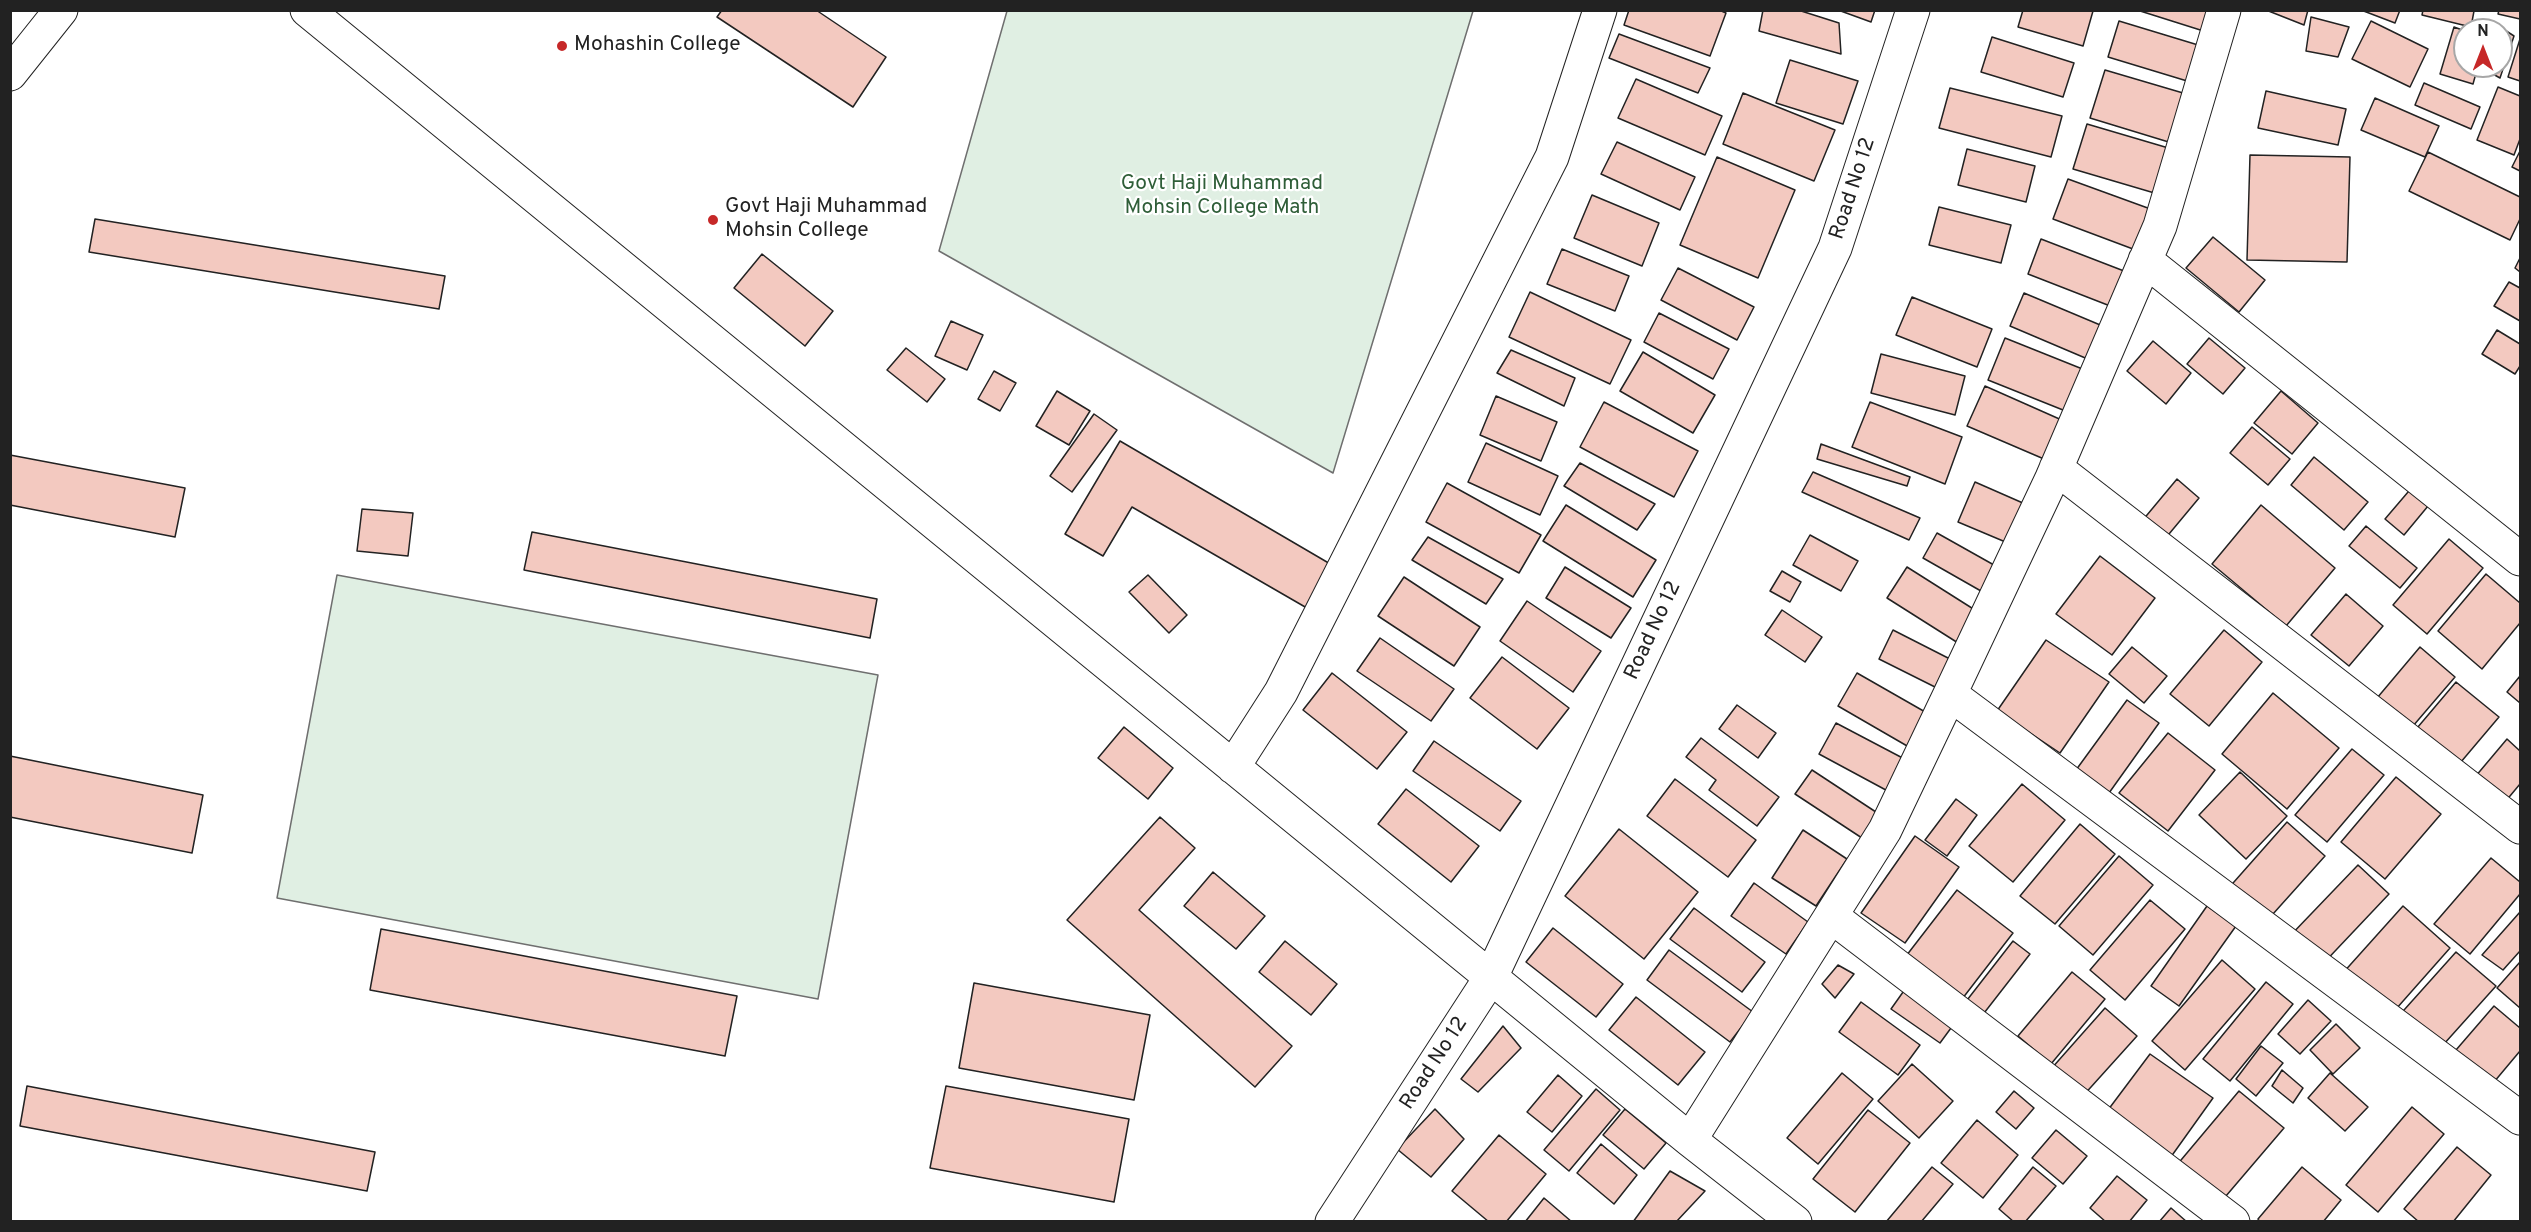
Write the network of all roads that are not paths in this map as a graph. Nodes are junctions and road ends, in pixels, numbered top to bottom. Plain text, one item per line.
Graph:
1 (61, 10) edge
2 (307, 10) edge
3 (1600, 10) edge
4 (1913, 10) edge
5 (2224, 10) edge
6 (10, 74) edge
7 (2145, 260) junction
8 (2056, 468) junction
9 (2515, 545) edge
10 (1950, 694) junction
11 (1233, 767) junction
12 (2520, 827) edge
13 (1832, 916) junction
14 (1491, 977) junction
15 (2520, 1118) edge
16 (1690, 1140) junction
17 (1332, 1221) edge
18 (1795, 1221) edge
19 (2233, 1221) edge

1 - 6 street
2 - 11 street
3 - 11 street
4 - 14 street, Road No 12
5 - 7 street
7 - 8 street
7 - 9 street
8 - 10 street
8 - 12 street
10 - 13 street
10 - 15 street
11 - 14 street
13 - 16 street
13 - 19 street
14 - 16 street
14 - 17 street, Road No 12
16 - 18 street

